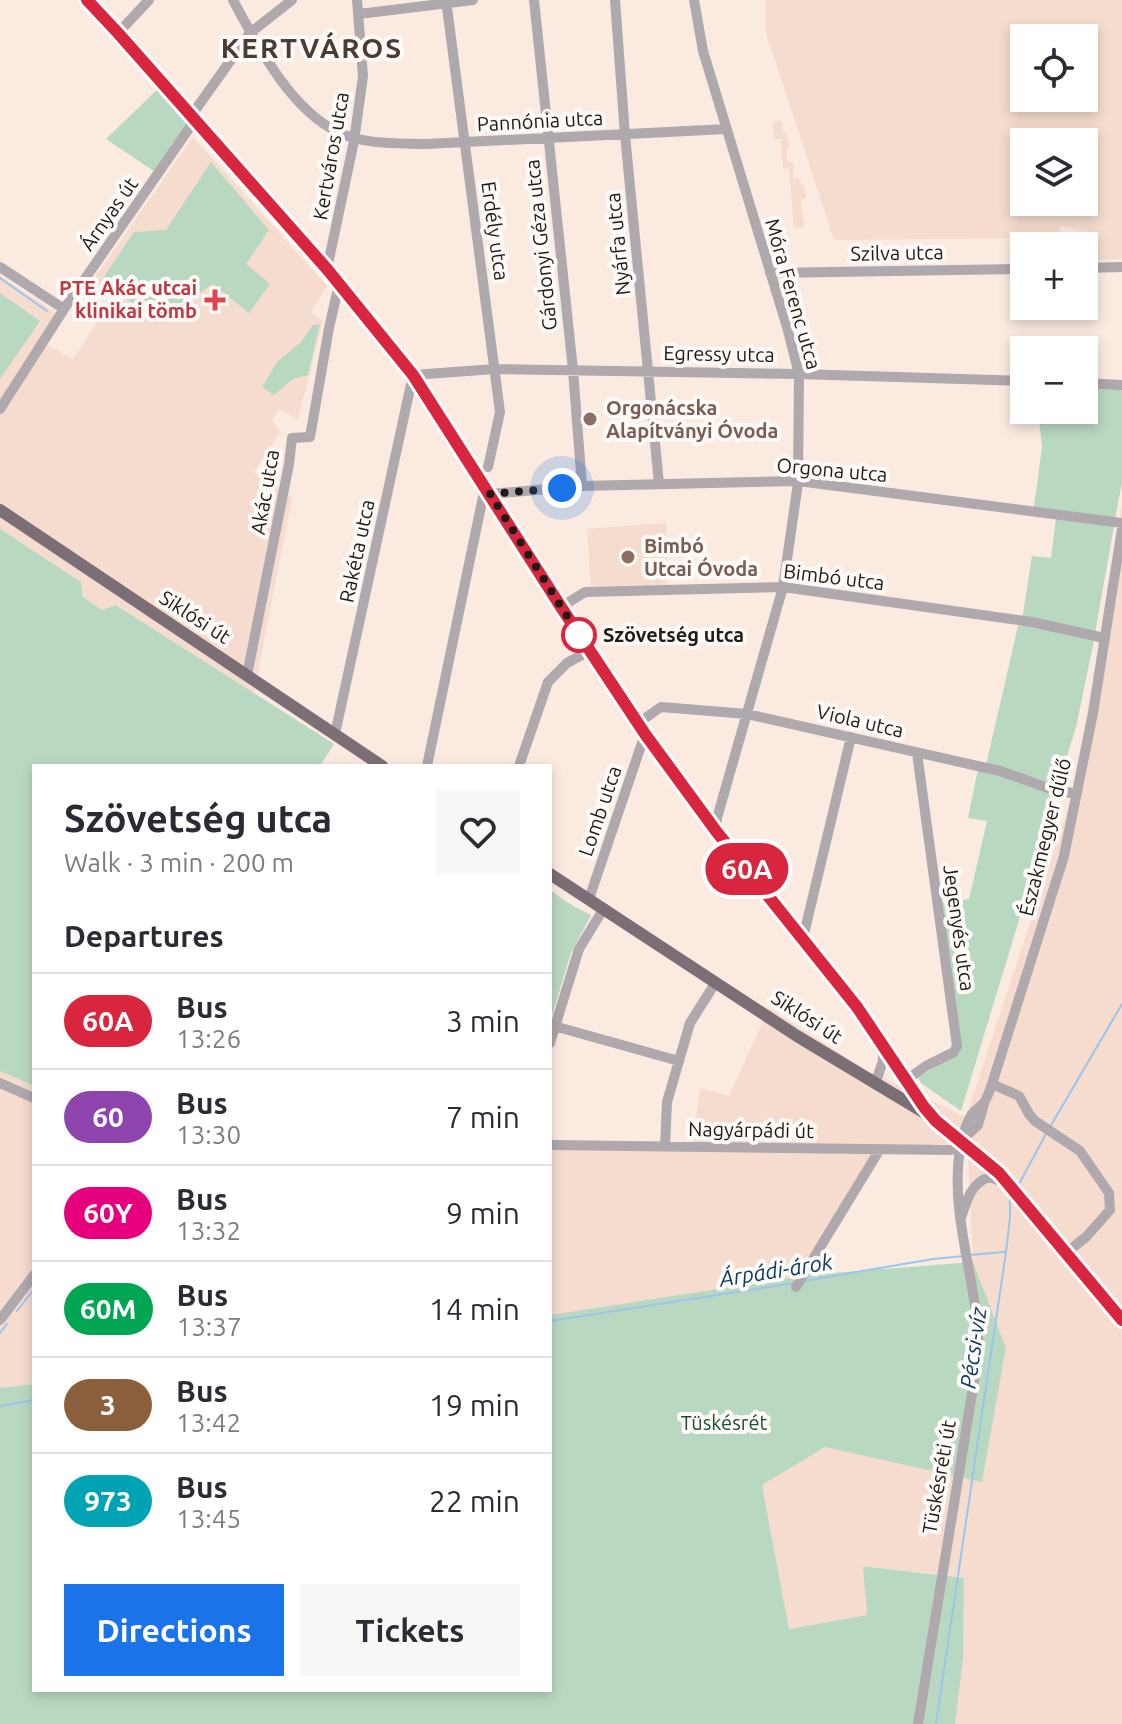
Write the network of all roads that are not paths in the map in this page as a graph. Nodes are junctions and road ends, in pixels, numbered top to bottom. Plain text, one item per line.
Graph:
1 (87, 0) edge
2 (149, 0) edge
3 (233, 0) edge
4 (292, 0) edge
5 (357, 0) edge
6 (473, 0) edge
7 (534, 0) edge
8 (615, 0) edge
9 (694, 0) edge
10 (446, 2) edge
11 (359, 14) junction
12 (118, 33) junction
13 (250, 33) junction
14 (193, 118) junction
15 (727, 129) junction
16 (625, 135) junction
17 (355, 138) junction
18 (547, 139) junction
19 (465, 143) junction
20 (0, 267) edge
21 (1122, 267) edge
22 (1098, 268) edge
23 (327, 269) junction
24 (1010, 269) edge
25 (770, 273) junction
26 (339, 284) junction
27 (64, 309) junction
28 (495, 369) junction
29 (573, 370) junction
30 (648, 371) junction
31 (799, 374) junction
32 (413, 375) junction
33 (1010, 381) edge
34 (1098, 384) edge
35 (1122, 385) edge
36 (0, 409) edge
37 (488, 467) dead end
38 (798, 481) junction
39 (659, 484) junction
40 (582, 486) junction
41 (488, 490) junction
42 (0, 510) edge
43 (1122, 526) edge
44 (783, 587) junction
45 (561, 607) junction
46 (1104, 638) junction
47 (589, 651) junction
48 (247, 675) junction
49 (747, 714) junction
50 (638, 723) junction
51 (335, 734) junction
52 (645, 734) junction
53 (851, 737) junction
54 (917, 753) junction
55 (376, 763) edge
56 (427, 764) edge
57 (520, 764) edge
58 (725, 789) junction
59 (1076, 794) junction
60 (698, 807) junction
61 (716, 831) junction
62 (552, 875) edge
63 (589, 899) junction
64 (604, 908) junction
65 (803, 938) junction
66 (716, 982) junction
67 (554, 1026) junction
68 (552, 1034) edge
69 (877, 1036) junction
70 (679, 1061) junction
71 (906, 1080) junction
72 (0, 1083) edge
73 (875, 1084) junction
74 (992, 1084) junction
75 (32, 1097) edge
76 (936, 1121) junction
77 (961, 1141) junction
78 (552, 1145) edge
79 (665, 1147) junction
80 (880, 1149) junction
81 (951, 1150) dead end
82 (1010, 1185) junction
83 (960, 1225) junction
84 (1066, 1253) junction
85 (32, 1278) edge
86 (798, 1283) dead end
87 (0, 1320) edge
88 (1122, 1320) edge
89 (918, 1724) edge

1 - 12 street
2 - 12 street
3 - 13 street, Pannónia utca
4 - 13 street, Árnyas út
5 - 11 street, Kertváros utca
6 - 10 street
7 - 18 street, Gárdonyi Géza utca
8 - 16 street, Nyárfa utca
9 - 15 street, Móra Ferenc utca
10 - 11 street
10 - 19 street, Erdély utca
11 - 17 street, Kertváros utca
12 - 14 street
13 - 14 street, Árnyas út
13 - 17 street, Pannónia utca
14 - 23 street
14 - 27 street, Árnyas út
15 - 16 street, Pannónia utca
15 - 25 street, Móra Ferenc utca
16 - 18 street, Pannónia utca
16 - 30 street, Nyárfa utca
17 - 19 street, Pannónia utca
17 - 23 street, Kertváros utca
18 - 19 street, Pannónia utca
18 - 29 street, Gárdonyi Géza utca
19 - 28 street, Erdély utca
20 - 27 street
21 - 22 street
23 - 26 street
24 - 25 street, Szilva utca
25 - 31 street, Móra Ferenc utca
26 - 32 street
26 - 48 street, Akác utca
27 - 36 street, Árnyas út
28 - 29 street, Egressy utca
28 - 32 street, Egressy utca
28 - 37 street, Erdély utca
29 - 30 street, Egressy utca
29 - 40 street, Gárdonyi Géza utca
30 - 31 street, Egressy utca
30 - 39 street, Nyárfa utca
31 - 33 street, Egressy utca
31 - 38 street, Móra Ferenc utca
32 - 41 street
32 - 51 street, Rakéta utca
34 - 35 street
38 - 39 street, Orgona utca
38 - 43 street, Orgona utca
38 - 44 street, Móra Ferenc utca
39 - 40 street, Orgona utca
40 - 41 street, Orgona utca
41 - 45 street
41 - 56 street
42 - 48 main road, Siklósi út
43 - 46 street, Északmegyer dűlő
44 - 45 street, Bimbó utca
44 - 46 street, Bimbó utca
44 - 49 street, Móra Ferenc utca
45 - 47 street
46 - 59 street, Északmegyer dűlő
47 - 50 street
47 - 57 street
48 - 51 main road, Siklósi út
49 - 50 street, Viola utca
49 - 53 street, Viola utca
49 - 58 street, Móra Ferenc utca
50 - 52 street
51 - 55 main road, Siklósi út
52 - 60 street
52 - 63 street, Lomb utca
53 - 54 street, Viola utca
53 - 65 street
54 - 59 street, Viola utca
54 - 71 street, Jegenyés utca
58 - 60 street
58 - 61 street, Móra Ferenc utca
59 - 74 street, Északmegyer dűlő
60 - 61 street
61 - 65 street
62 - 63 main road, Siklósi út
63 - 64 main road, Siklósi út
64 - 66 main road, Siklósi út
64 - 67 street
65 - 69 street
66 - 70 street
66 - 73 main road, Siklósi út
67 - 68 street
67 - 70 street
69 - 71 street
69 - 73 street
70 - 79 street
71 - 76 street
72 - 75 street
73 - 76 main road, Siklósi út
74 - 77 street, Északmegyer dűlő
74 - 84 street
76 - 77 main road, Siklósi út
77 - 82 main road, Siklósi út
77 - 83 street, Tüskésréti út
78 - 79 street, Nagyárpádi út
79 - 80 street, Nagyárpádi út
80 - 81 street, Nagyárpádi út
80 - 86 street
82 - 83 street
82 - 84 main road, Siklósi út
83 - 89 street, Tüskésréti út
84 - 88 main road, Siklósi út
85 - 87 street

